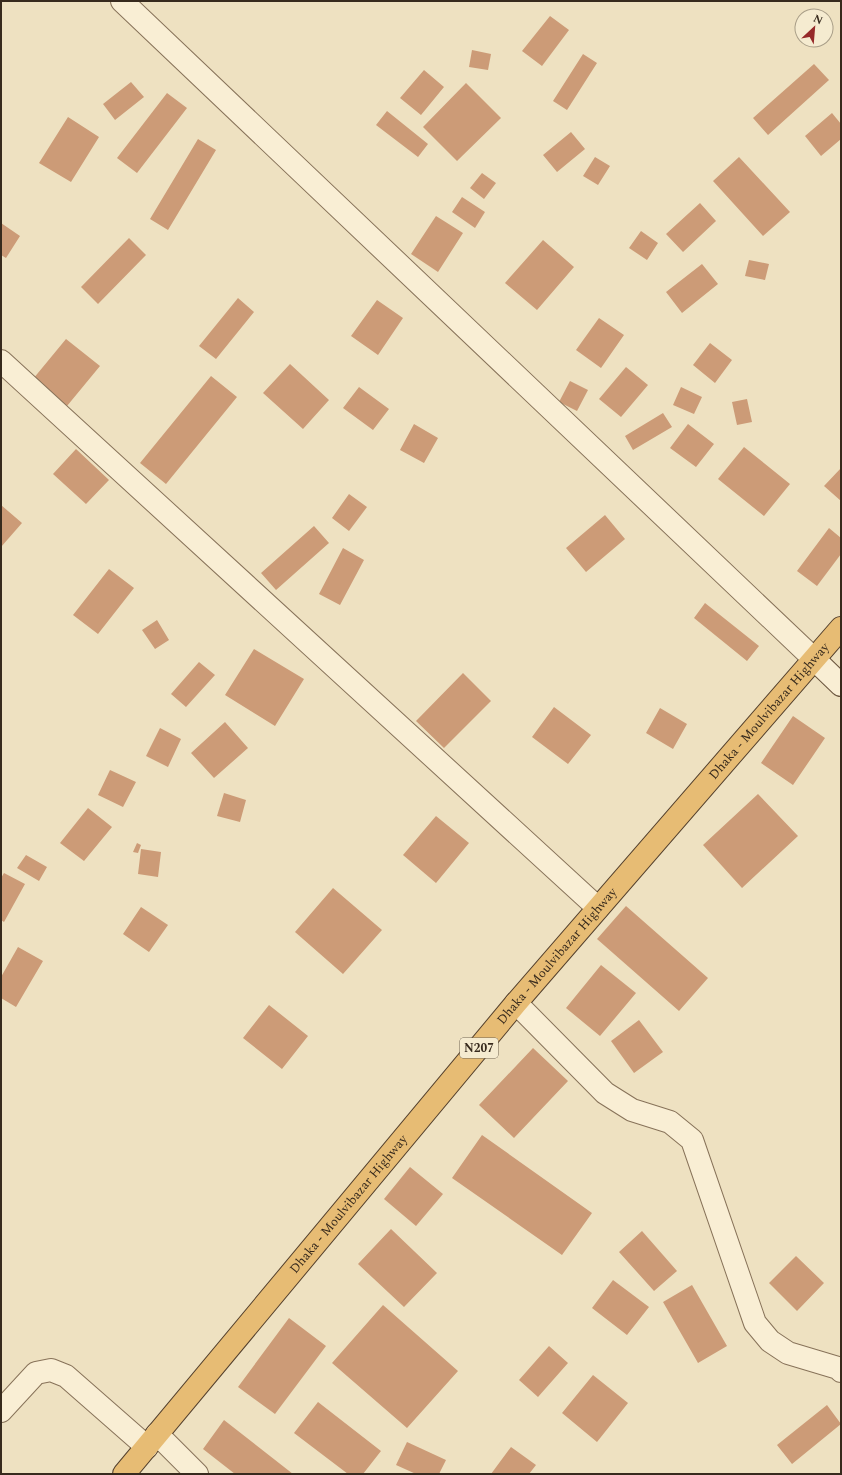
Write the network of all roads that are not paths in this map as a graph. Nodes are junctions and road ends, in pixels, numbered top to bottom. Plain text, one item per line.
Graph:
1 (122, 1) edge
2 (1, 362) edge
3 (841, 628) edge
4 (814, 659) junction
5 (841, 685) edge
6 (598, 908) junction
7 (516, 1003) junction
8 (841, 1371) edge
9 (1, 1411) edge
10 (152, 1440) junction
11 (124, 1474) edge
12 (197, 1474) edge

1 - 4 street
2 - 6 street
3 - 4 highway, Dhaka - Moulvibazar Highway / N207
4 - 5 street
4 - 6 highway, Dhaka - Moulvibazar Highway / N207
6 - 7 highway, Dhaka - Moulvibazar Highway / N207
7 - 8 street
7 - 10 highway, Dhaka - Moulvibazar Highway / N207
9 - 10 street
10 - 11 highway, Dhaka - Moulvibazar Highway / N207
10 - 12 street

